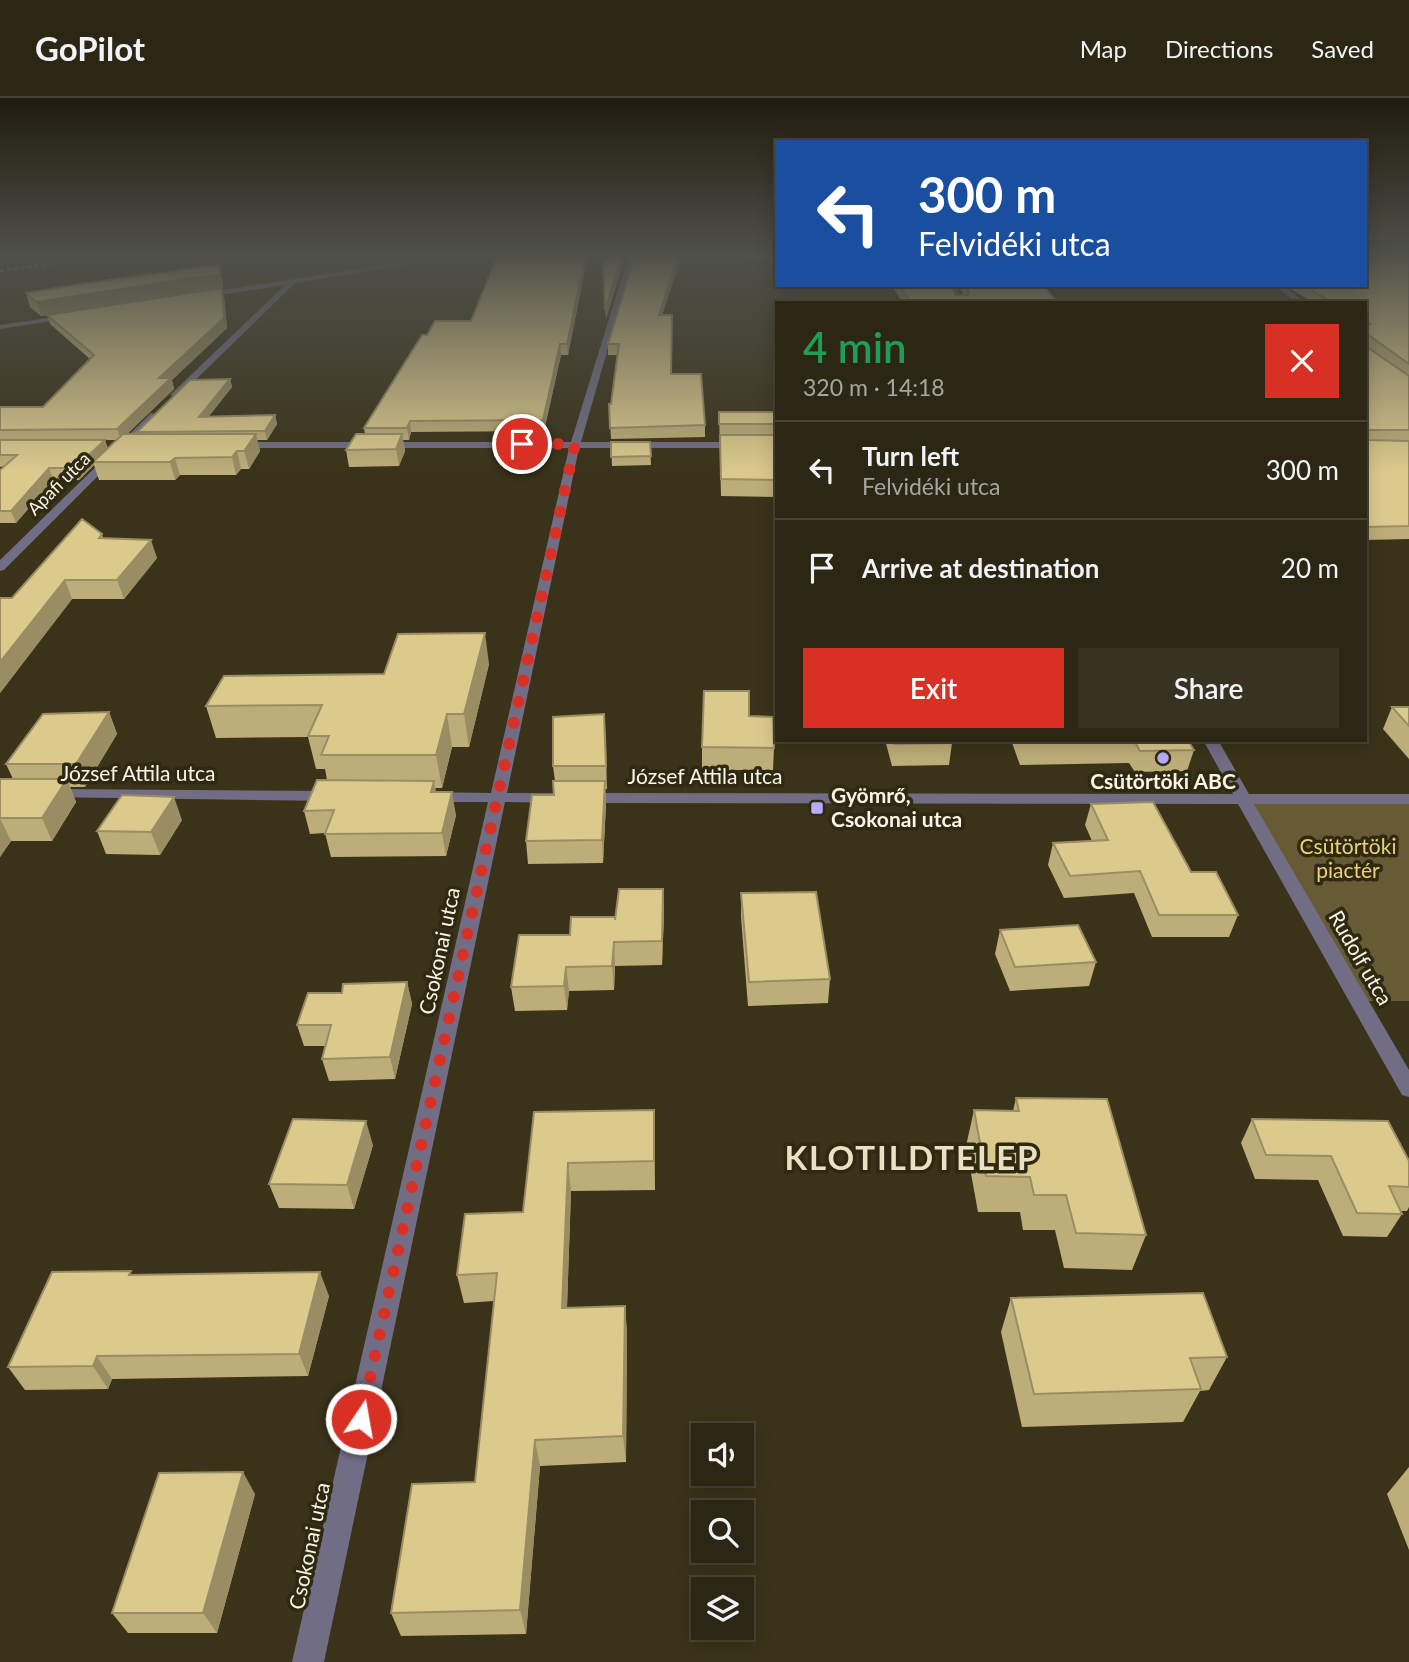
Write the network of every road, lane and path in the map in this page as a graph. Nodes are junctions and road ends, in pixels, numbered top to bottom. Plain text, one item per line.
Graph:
1 (245, 327) edge
2 (610, 327) edge
3 (575, 444) junction
4 (123, 445) junction
5 (136, 445) edge
6 (219, 445) edge
7 (775, 445) edge
8 (109, 446) edge
9 (0, 567) edge
10 (1211, 742) edge
11 (28, 794) edge
12 (347, 796) edge
13 (416, 797) edge
14 (497, 797) junction
15 (1243, 799) junction
16 (1409, 799) edge
17 (1409, 1089) edge
18 (308, 1662) edge

1 - 4 street, Apafi utca
2 - 3 street, Csokonai utca
3 - 6 street
3 - 7 street
3 - 14 street, Csokonai utca
4 - 5 street
4 - 8 street
4 - 9 street, Apafi utca
10 - 15 street, Rudolf utca
11 - 12 street, József Attila utca
13 - 14 street, József Attila utca
14 - 15 street, József Attila utca
14 - 18 street, Csokonai utca
15 - 16 street, József Attila utca
15 - 17 street, Rudolf utca

